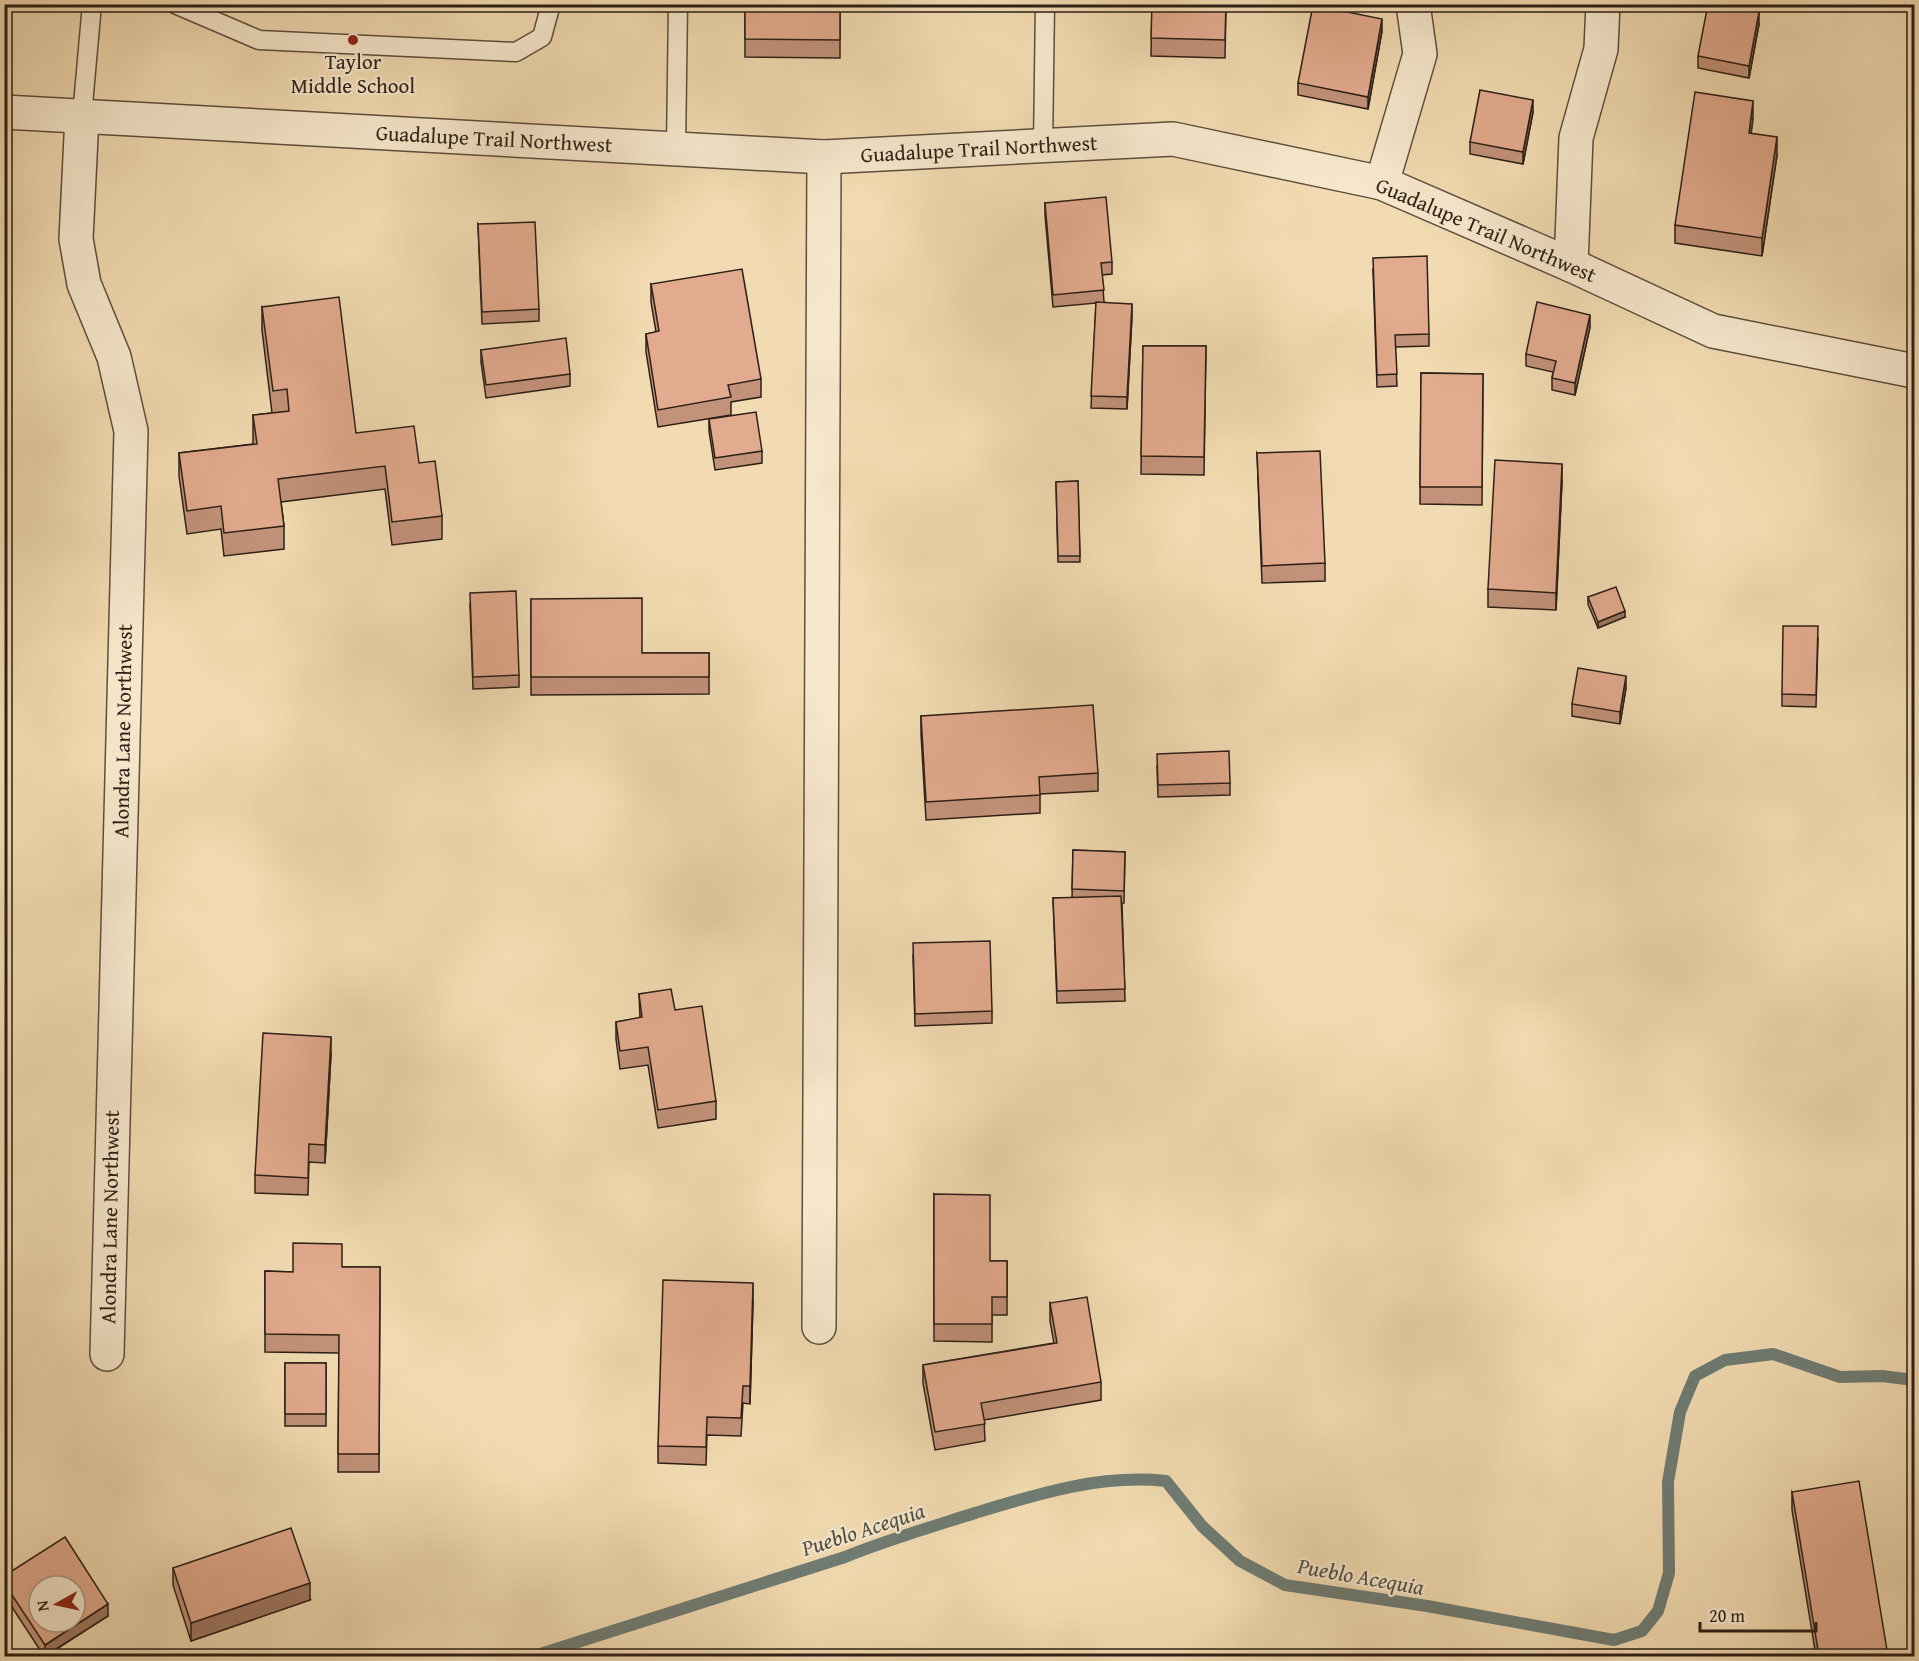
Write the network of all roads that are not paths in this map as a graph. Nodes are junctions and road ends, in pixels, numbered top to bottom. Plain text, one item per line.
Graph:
1 (92, 4) edge
2 (175, 4) edge
3 (551, 4) edge
4 (678, 4) edge
5 (1045, 4) edge
6 (1413, 4) edge
7 (1603, 4) edge
8 (4, 112) edge
9 (82, 116) junction
10 (1043, 146) junction
11 (676, 149) junction
12 (824, 157) junction
13 (1382, 183) junction
14 (1571, 265) junction
15 (1914, 371) edge
16 (819, 1327) dead end
17 (107, 1354) dead end

1 - 9 lane
2 - 3 lane
4 - 11 lane
5 - 10 lane
6 - 13 street
7 - 14 street
8 - 9 street, Guadalupe Trail Northwest
9 - 11 street, Guadalupe Trail Northwest
9 - 17 street, Alondra Lane Northwest
10 - 12 street, Guadalupe Trail Northwest
10 - 13 street, Guadalupe Trail Northwest
11 - 12 street, Guadalupe Trail Northwest
12 - 16 street
13 - 14 street, Guadalupe Trail Northwest
14 - 15 street, Guadalupe Trail Northwest

